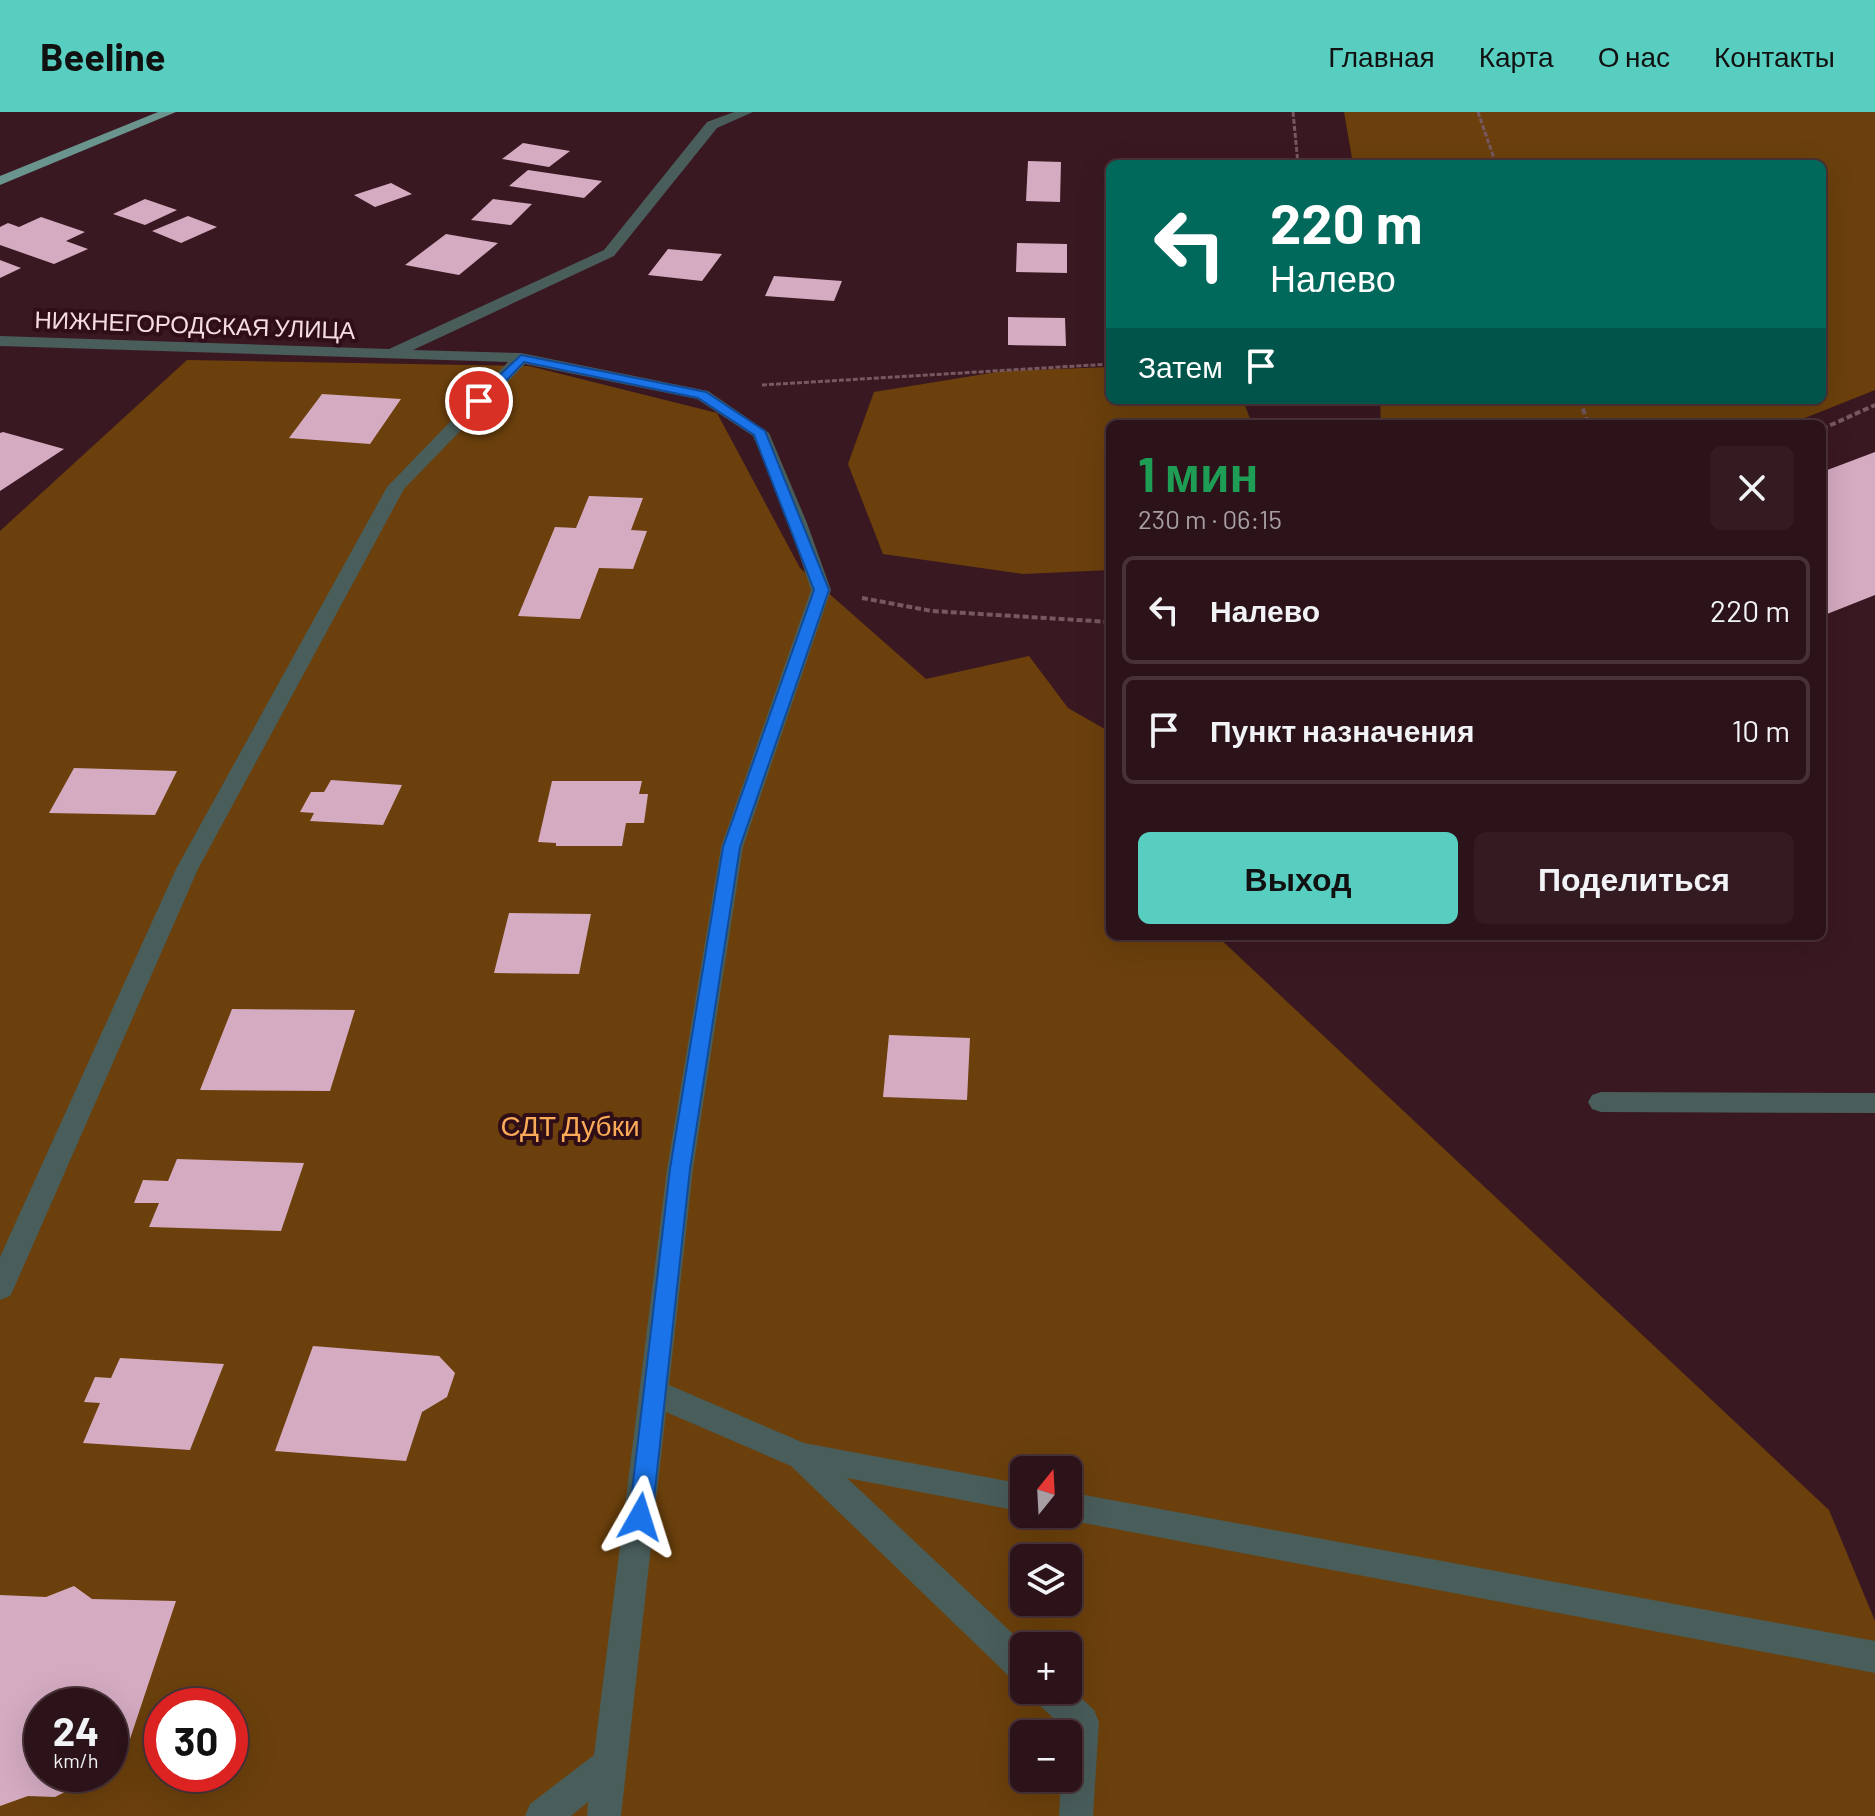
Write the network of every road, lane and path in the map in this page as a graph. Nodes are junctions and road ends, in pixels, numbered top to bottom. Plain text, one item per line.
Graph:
1 (169, 112) edge
2 (746, 112) edge
3 (1293, 112) edge
4 (1478, 112) edge
5 (1298, 160) edge
6 (1495, 160) edge
7 (0, 181) edge
8 (0, 341) edge
9 (389, 355) junction
10 (521, 358) junction
11 (1106, 364) edge
12 (702, 395) junction
13 (1875, 405) edge
14 (1826, 427) edge
15 (821, 590) junction
16 (1106, 622) edge
17 (1601, 1102) dead end
18 (1875, 1103) edge
19 (0, 1288) edge
20 (655, 1393) junction
21 (802, 1456) junction
22 (1010, 1495) edge
23 (1082, 1509) edge
24 (1010, 1654) edge
25 (1875, 1657) edge
26 (1063, 1704) edge
27 (612, 1763) junction
28 (542, 1816) edge
29 (604, 1816) edge
30 (1076, 1816) edge

1 - 7 main road
2 - 9 street, НИЖНЕГОРОДСКАЯ УЛИЦА
3 - 5 path
4 - 6 path
8 - 9 street, НИЖНЕГОРОДСКАЯ УЛИЦА
9 - 10 street, НИЖНЕГОРОДСКАЯ УЛИЦА
10 - 12 street, НИЖНЕГОРОДСКАЯ УЛИЦА
10 - 19 street
11 - 12 path
12 - 15 street
13 - 14 path
15 - 16 path
15 - 20 street
17 - 18 street
20 - 21 street
20 - 27 street
21 - 22 street
21 - 24 street
23 - 25 street
26 - 30 street
27 - 28 street
27 - 29 street

